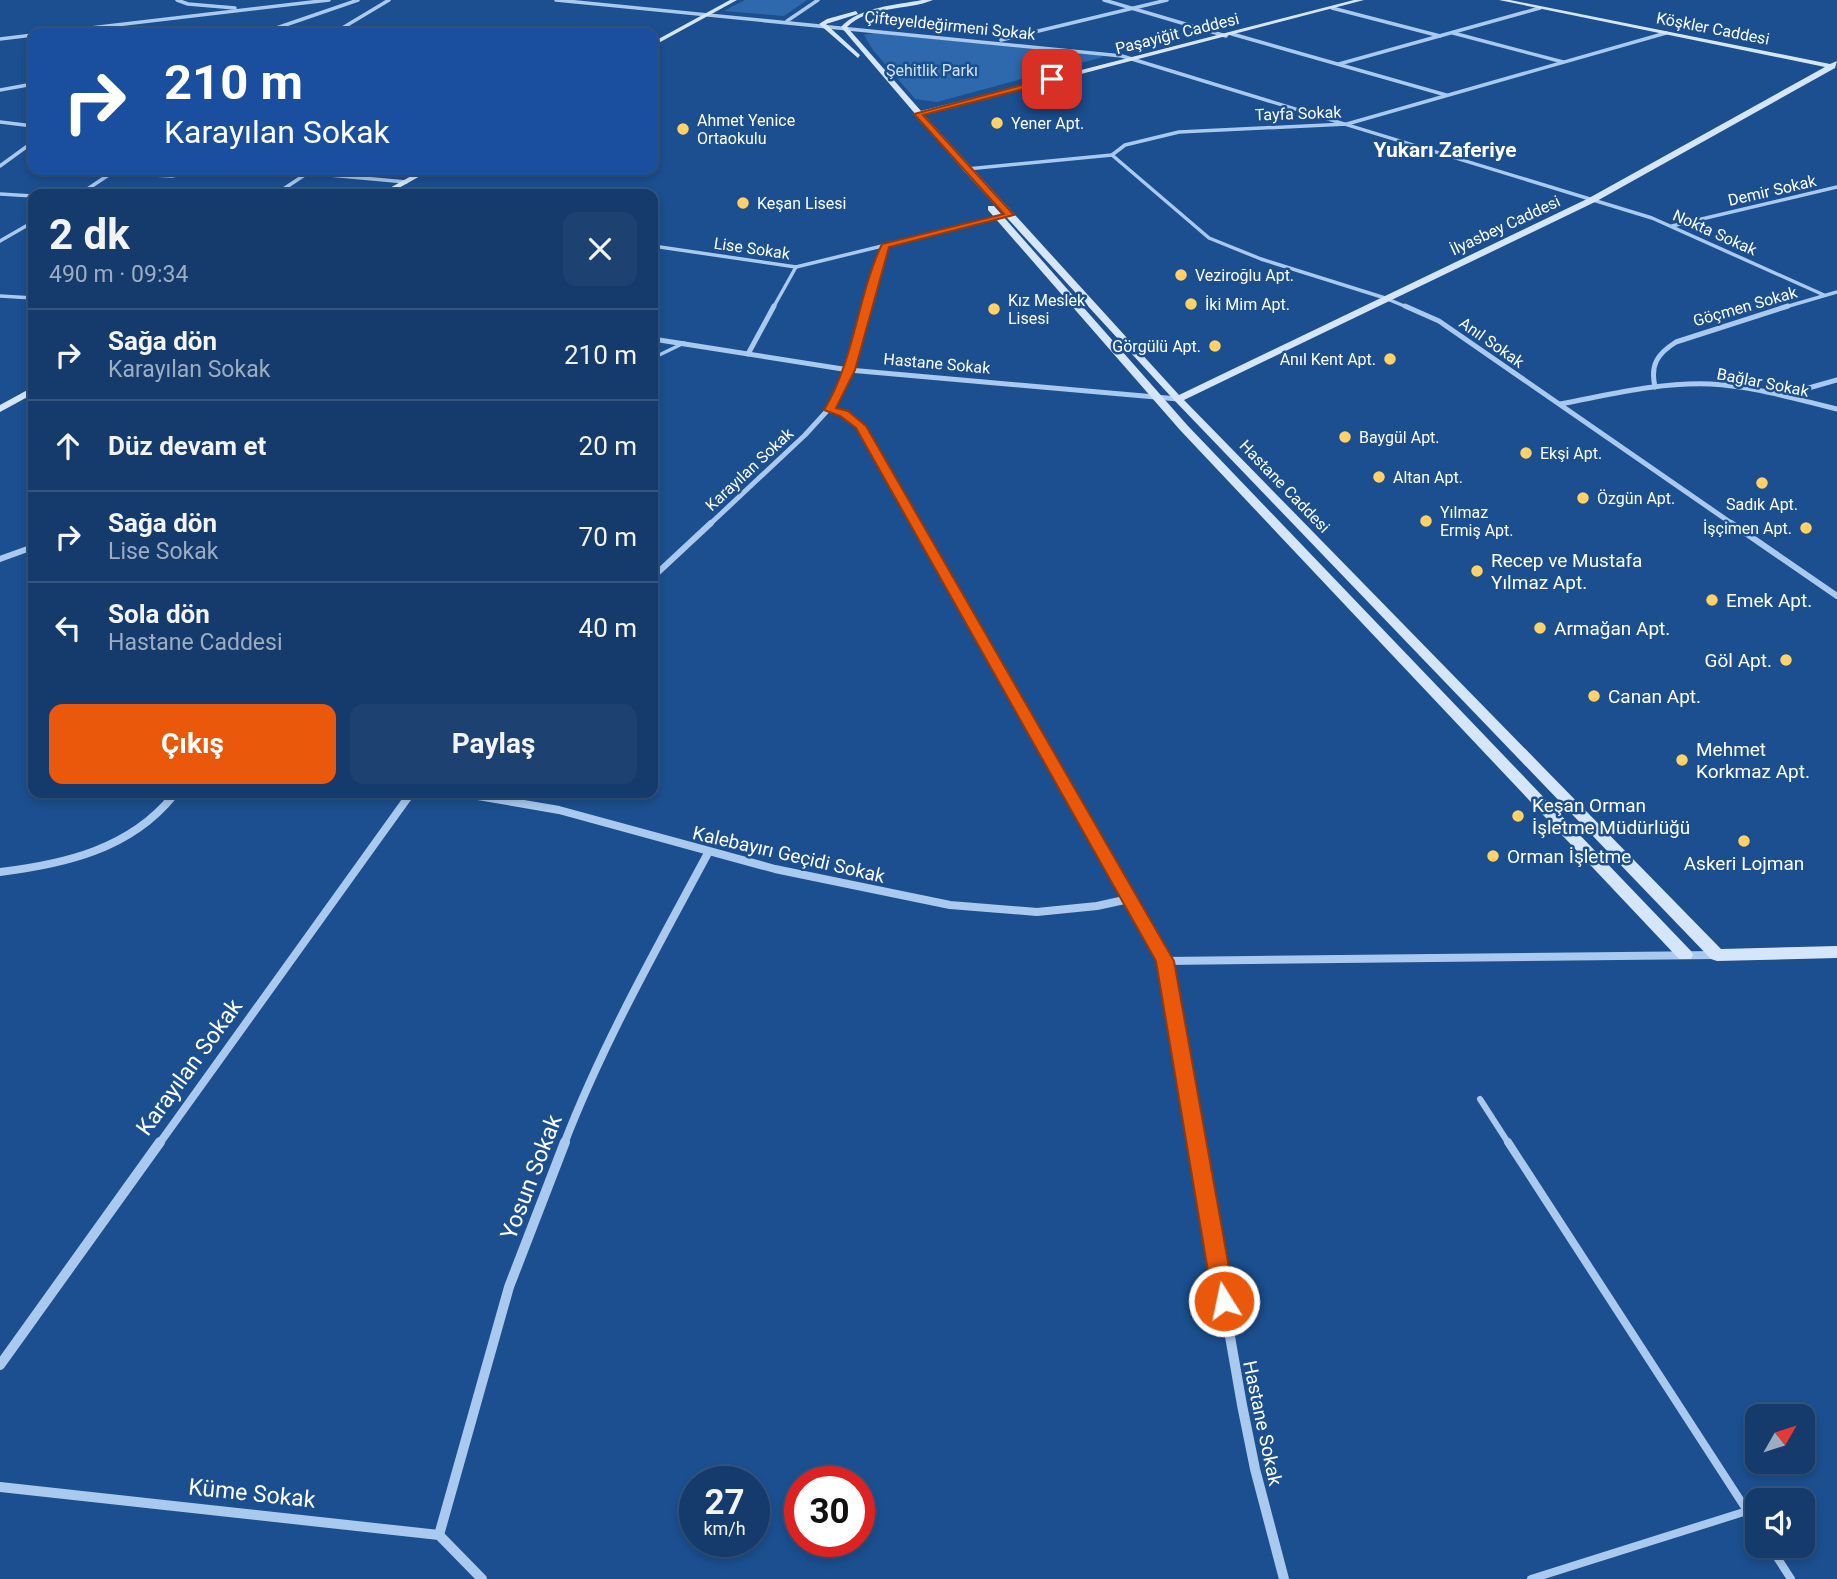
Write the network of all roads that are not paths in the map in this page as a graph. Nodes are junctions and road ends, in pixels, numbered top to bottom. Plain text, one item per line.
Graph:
1 (177, 0) edge
2 (328, 0) edge
3 (358, 0) edge
4 (389, 0) edge
5 (556, 0) edge
6 (734, 0) edge
7 (818, 0) edge
8 (916, 0) edge
9 (930, 0) edge
10 (1104, 0) edge
11 (1167, 0) edge
12 (1361, 0) edge
13 (1502, 0) edge
14 (1133, 8) junction
15 (1332, 8) junction
16 (1540, 8) junction
17 (241, 10) junction
18 (708, 14) junction
19 (787, 22) junction
20 (822, 24) junction
21 (844, 27) junction
22 (90, 28) edge
23 (277, 28) edge
24 (342, 28) edge
25 (1452, 32) junction
26 (1666, 33) junction
27 (1229, 35) junction
28 (28, 36) edge
29 (1441, 36) junction
30 (0, 39) edge
31 (658, 41) edge
32 (993, 42) junction
33 (1132, 59) junction
34 (1563, 62) junction
35 (1339, 64) junction
36 (1835, 66) edge
37 (28, 85) edge
38 (0, 90) edge
39 (1447, 95) junction
40 (918, 114) junction
41 (0, 122) edge
42 (1346, 124) junction
43 (28, 125) edge
44 (28, 146) edge
45 (1112, 155) junction
46 (0, 166) edge
47 (967, 169) junction
48 (108, 175) edge
49 (305, 175) edge
50 (349, 175) edge
51 (417, 175) edge
52 (406, 181) junction
53 (1837, 187) edge
54 (87, 189) edge
55 (284, 189) edge
56 (392, 189) edge
57 (0, 194) edge
58 (28, 196) edge
59 (1592, 200) junction
60 (1004, 216) junction
61 (28, 225) edge
62 (1672, 226) junction
63 (0, 241) edge
64 (885, 246) junction
65 (658, 247) edge
66 (796, 267) junction
67 (1837, 292) edge
68 (1824, 295) junction
69 (0, 296) edge
70 (28, 298) edge
71 (1385, 298) junction
72 (658, 339) edge
73 (684, 343) junction
74 (748, 354) junction
75 (658, 356) edge
76 (849, 370) junction
77 (1837, 380) edge
78 (1656, 387) junction
79 (28, 393) edge
80 (1781, 396) junction
81 (1157, 397) junction
82 (1178, 399) junction
83 (1560, 404) junction
84 (0, 409) edge
85 (1837, 409) edge
86 (830, 410) junction
87 (28, 549) edge
88 (0, 559) edge
89 (658, 572) edge
90 (1837, 596) edge
91 (171, 798) edge
92 (407, 798) edge
93 (498, 798) edge
94 (708, 853) junction
95 (0, 872) edge
96 (1129, 899) junction
97 (1837, 952) edge
98 (1685, 955) junction
99 (1717, 955) junction
100 (1165, 961) junction
101 (1480, 1099) dead end
102 (0, 1365) edge
103 (0, 1487) edge
104 (1745, 1508) edge
105 (1745, 1512) edge
106 (439, 1535) junction
107 (1777, 1558) edge
108 (482, 1579) edge
109 (1284, 1579) edge
110 (1531, 1579) edge
111 (1791, 1579) edge

1 - 17 street
2 - 17 street
3 - 23 street
4 - 24 street
5 - 18 street, Çifteyeldeğirmeni Sokak
6 - 18 main road
7 - 19 street
8 - 20 main road
9 - 21 main road
10 - 14 street
11 - 14 street
12 - 15 main road, Paşayiğit Caddesi
13 - 16 main road, Köşkler Caddesi
14 - 27 street
14 - 32 street
15 - 27 main road, Paşayiğit Caddesi
15 - 29 street
16 - 25 street
16 - 26 main road, Köşkler Caddesi
17 - 22 street
18 - 19 street, Çifteyeldeğirmeni Sokak
18 - 31 main road
19 - 20 street, Çifteyeldeğirmeni Sokak
20 - 21 street, Çifteyeldeğirmeni Sokak
20 - 60 main road, Hastane Caddesi
21 - 32 street, Çifteyeldeğirmeni Sokak
21 - 40 main road, Hastane Caddesi
25 - 29 street
25 - 34 street
26 - 34 street, Tayfa Sokak
26 - 36 main road, Köşkler Caddesi
27 - 33 main road, Paşayiğit Caddesi
27 - 35 street
28 - 30 street
29 - 35 street
32 - 33 street, Çifteyeldeğirmeni Sokak
33 - 40 main road, Paşayiğit Caddesi
33 - 42 street, Çifteyeldeğirmeni Sokak
34 - 39 street, Tayfa Sokak
35 - 39 street
36 - 59 main road, İlyasbey Caddesi
37 - 38 street
39 - 42 street, Tayfa Sokak
40 - 47 main road, Hastane Caddesi
41 - 43 street
42 - 45 street, Tayfa Sokak
42 - 59 street, Nokta Sokak
44 - 46 street
45 - 47 street, Tayfa Sokak
45 - 71 street, Anıl Sokak
47 - 60 main road, Hastane Caddesi
48 - 54 street
49 - 55 street
50 - 52 street
51 - 52 main road
52 - 56 main road
53 - 62 street, Demir Sokak
57 - 58 street
59 - 62 street, Nokta Sokak
59 - 71 main road, İlyasbey Caddesi
60 - 64 street, Lise Sokak
60 - 81 main road, Hastane Caddesi
60 - 82 main road, Hastane Caddesi
61 - 63 street
62 - 68 street, Nokta Sokak
64 - 66 street, Lise Sokak
64 - 76 street, Karayılan Sokak
65 - 66 street, Lise Sokak
66 - 74 street
67 - 68 street, Göçmen Sokak
68 - 78 street, Göçmen Sokak
69 - 70 street
71 - 82 main road, İlyasbey Caddesi
71 - 83 street, Anıl Sokak
72 - 73 street, Hastane Sokak
73 - 74 street, Hastane Sokak
73 - 75 lane
74 - 76 street, Hastane Sokak
76 - 81 street, Hastane Sokak
76 - 86 street, Karayılan Sokak
77 - 80 street
78 - 80 street, Bağlar Sokak
78 - 83 street, Bağlar Sokak
79 - 84 main road
80 - 85 street, Bağlar Sokak
81 - 82 street, Hastane Sokak
81 - 98 main road, Hastane Caddesi
82 - 99 main road, Hastane Caddesi
83 - 90 street, Anıl Sokak
86 - 89 street, Karayılan Sokak
86 - 96 street, Hastane Sokak
87 - 88 street
91 - 95 street
92 - 102 street, Karayılan Sokak
93 - 94 street, Kalebayırı Geçidi Sokak
94 - 96 street, Kalebayırı Geçidi Sokak
94 - 106 street, Yosun Sokak
96 - 100 street, Hastane Sokak
97 - 99 main road
98 - 99 street
98 - 100 street
100 - 109 street, Hastane Sokak
101 - 104 lane
103 - 106 street, Küme Sokak
105 - 110 lane
106 - 108 street
107 - 111 lane

